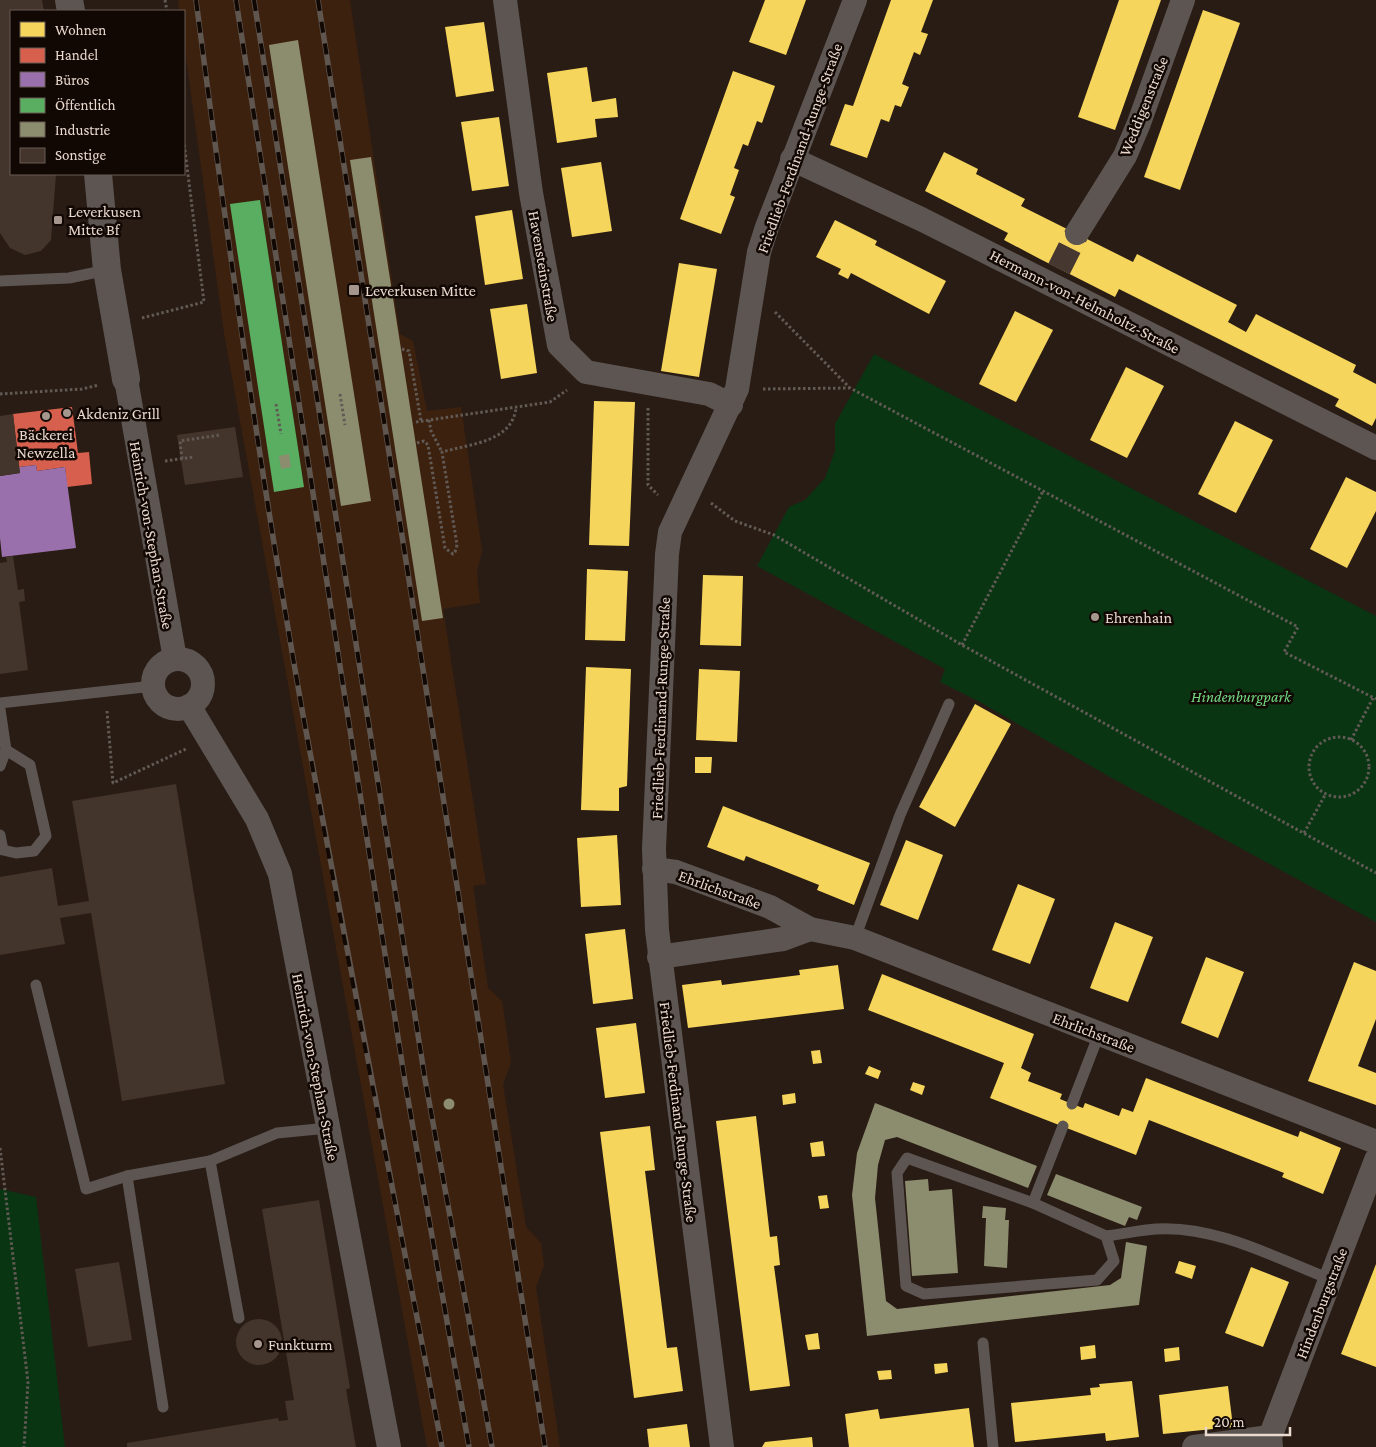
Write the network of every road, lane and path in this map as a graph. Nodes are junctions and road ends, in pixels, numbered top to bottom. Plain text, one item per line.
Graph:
1 (505, 0) edge
2 (855, 0) edge
3 (1183, 0) edge
4 (185, 151) edge
5 (792, 159) junction
6 (98, 175) edge
7 (1077, 234) tunnel mouth
8 (107, 270) junction
9 (0, 281) edge
10 (752, 295) junction
11 (118, 324) junction
12 (402, 349) dead end
13 (126, 379) junction
14 (581, 382) junction
15 (850, 388) junction
16 (567, 390) junction
17 (0, 394) edge
18 (340, 394) dead end
19 (734, 397) junction
20 (276, 404) dead end
21 (648, 404) dead end
22 (516, 408) junction
23 (429, 420) junction
24 (345, 425) dead end
25 (281, 434) dead end
26 (220, 435) dead end
27 (417, 443) dead end
28 (1376, 448) edge
29 (442, 452) junction
30 (194, 457) dead end
31 (182, 459) junction
32 (163, 462) dead end
33 (1043, 490) junction
34 (690, 492) junction
35 (678, 513) junction
36 (962, 645) junction
37 (175, 659) junction
38 (153, 686) junction
39 (129, 689) junction
40 (1375, 698) edge
41 (0, 704) edge
42 (950, 704) dead end
43 (190, 706) junction
44 (0, 709) edge
45 (208, 739) junction
46 (1351, 740) junction
47 (6, 750) junction
48 (0, 766) edge
49 (1325, 795) junction
50 (1304, 833) junction
51 (0, 835) edge
52 (654, 869) junction
53 (1376, 873) edge
54 (810, 929) junction
55 (855, 938) junction
56 (659, 957) junction
57 (36, 985) dead end
58 (1099, 1034) junction
59 (1072, 1104) dead end
60 (1063, 1126) dead end
61 (328, 1128) junction
62 (1376, 1142) edge
63 (0, 1148) edge
64 (1376, 1160) edge
65 (210, 1161) junction
66 (128, 1176) junction
67 (1033, 1203) junction
68 (1106, 1236) junction
69 (1330, 1278) junction
70 (239, 1318) dead end
71 (983, 1343) dead end
72 (164, 1407) dead end
73 (1270, 1442) edge
74 (24, 1447) edge
75 (389, 1447) edge
76 (722, 1447) edge
77 (993, 1447) edge
78 (1194, 1447) edge

1 - 14 street, Havensteinstraße
2 - 5 street, Friedlieb-Ferdinand-Runge-Straße
3 - 7 street, Weddigenstraße
4 - 11 path
5 - 10 street, Friedlieb-Ferdinand-Runge-Straße
5 - 28 street, Hermann-von-Helmholtz-Straße
6 - 8 street, Heinrich-von-Stephan-Straße
8 - 9 lane
8 - 11 street, Heinrich-von-Stephan-Straße
10 - 15 path
10 - 19 street, Friedlieb-Ferdinand-Runge-Straße
11 - 13 street, Heinrich-von-Stephan-Straße
12 - 23 path
13 - 17 path
13 - 37 street, Heinrich-von-Stephan-Straße
14 - 16 path
14 - 16 path
14 - 19 street
15 - 19 path
15 - 33 path
16 - 22 path
18 - 24 path
19 - 34 street, Friedlieb-Ferdinand-Runge-Straße
20 - 25 path
21 - 35 path
22 - 23 path
22 - 29 path
23 - 29 path
26 - 31 path
27 - 29 path
30 - 31 path
31 - 32 path
33 - 36 path
33 - 40 path
34 - 35 street, Friedlieb-Ferdinand-Runge-Straße
34 - 36 path
35 - 52 street, Friedlieb-Ferdinand-Runge-Straße
36 - 50 path
37 - 38 street
37 - 43 street
38 - 39 lane
38 - 43 street
39 - 41 lane
39 - 45 path
40 - 46 path
42 - 55 lane
43 - 45 street, Heinrich-von-Stephan-Straße
44 - 47 lane
45 - 61 street, Heinrich-von-Stephan-Straße
46 - 49 path
46 - 49 path
47 - 48 lane
47 - 51 lane
49 - 50 path
50 - 53 path
52 - 54 street, Ehrlichstraße
52 - 56 street, Friedlieb-Ferdinand-Runge-Straße
54 - 55 street, Ehrlichstraße
54 - 56 street
55 - 58 street, Ehrlichstraße
56 - 76 street, Friedlieb-Ferdinand-Runge-Straße
57 - 66 lane
58 - 59 lane
58 - 62 street, Ehrlichstraße
60 - 67 lane
61 - 65 lane
61 - 75 street, Heinrich-von-Stephan-Straße
63 - 74 path
64 - 69 street, Hindenburgstraße
65 - 66 lane
65 - 70 lane
66 - 72 lane
67 - 68 lane
67 - 68 lane
68 - 69 lane
69 - 73 street, Hindenburgstraße
71 - 77 lane
73 - 78 street

